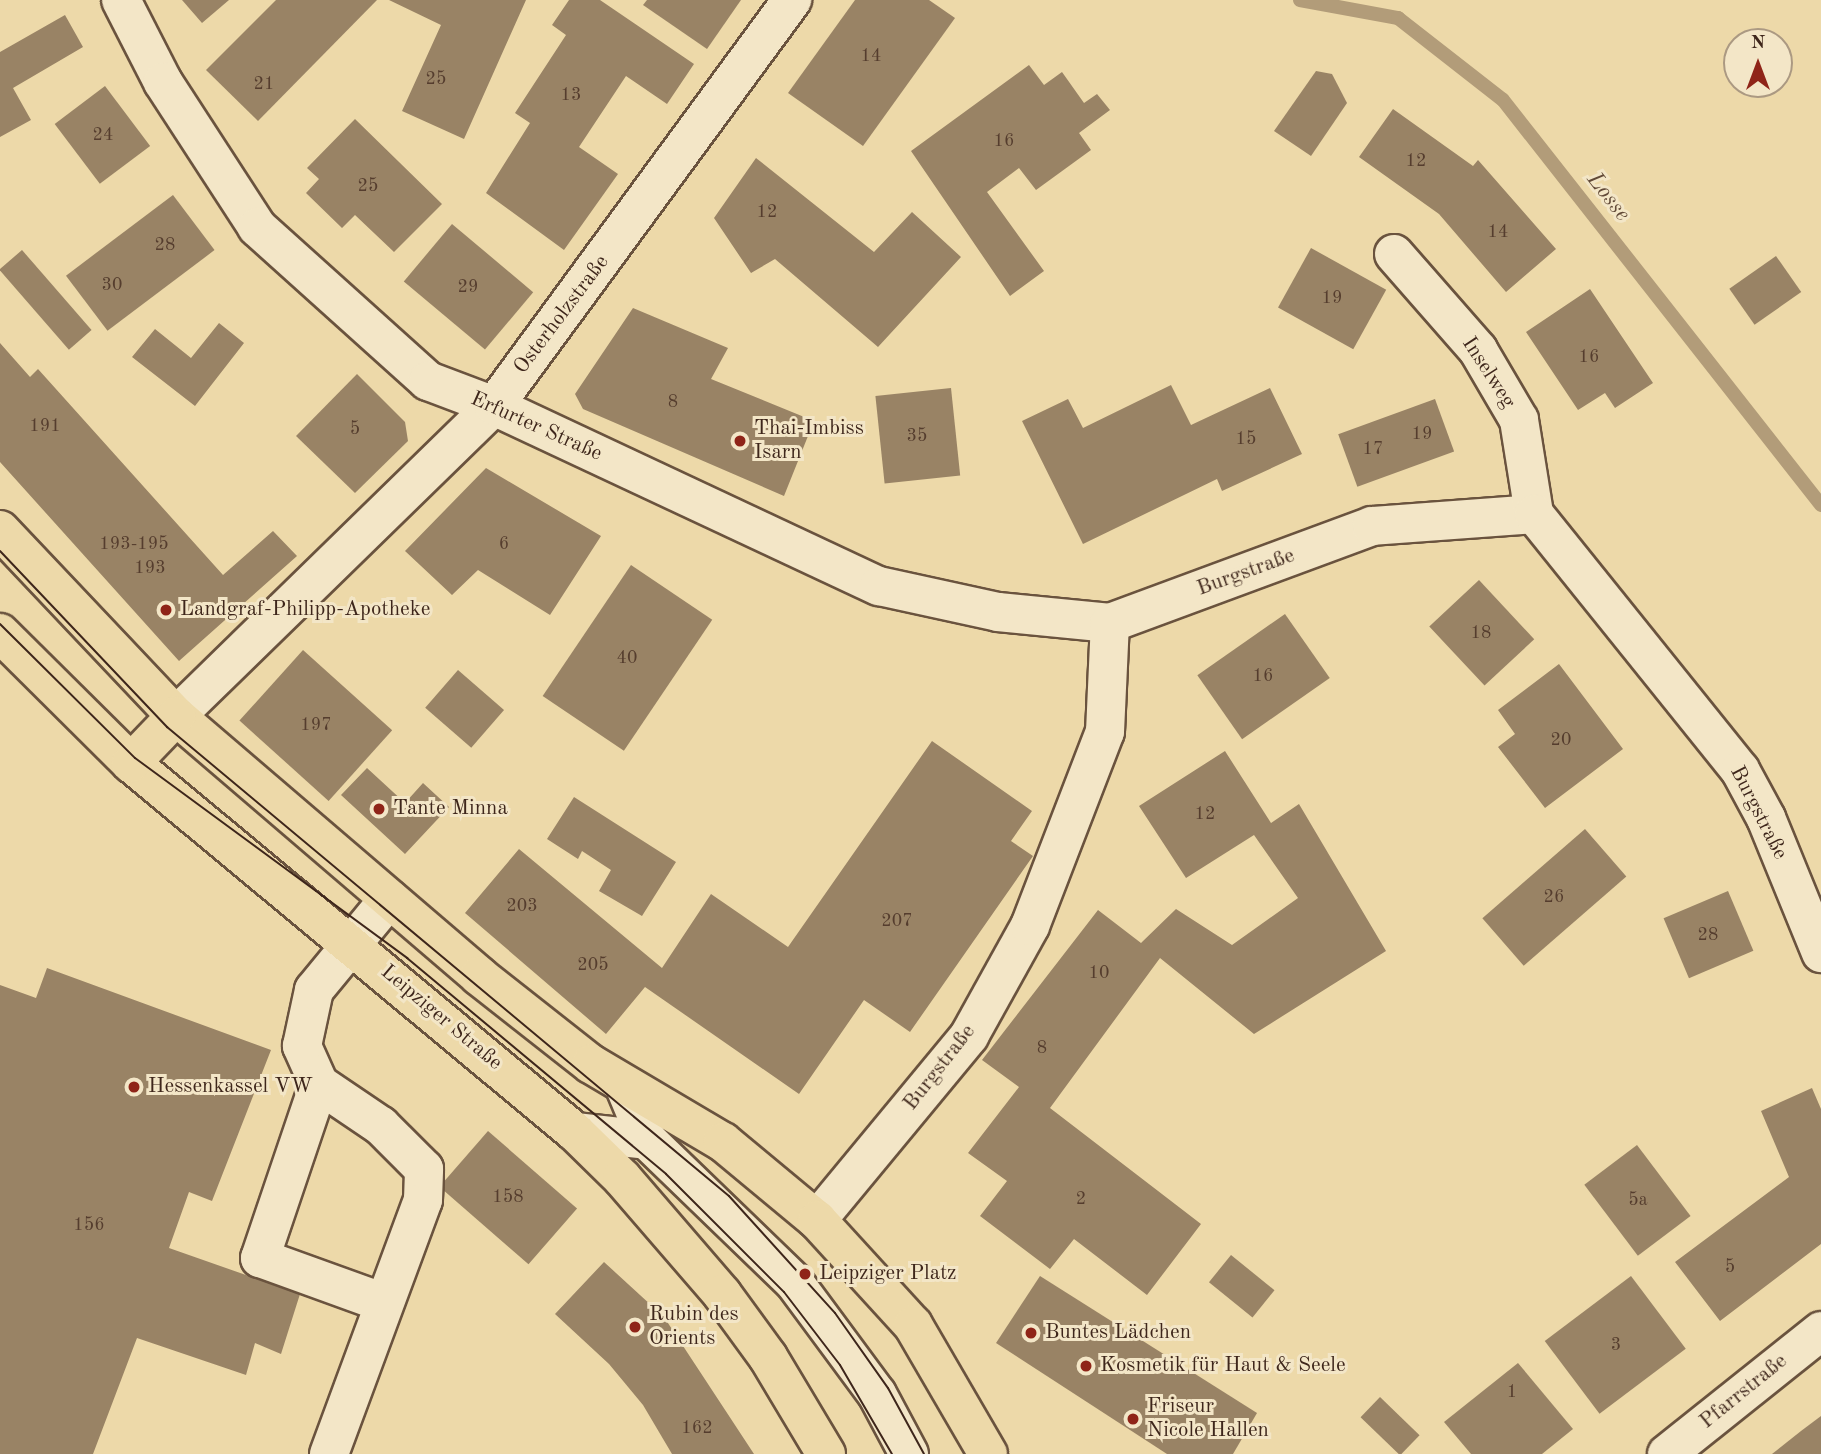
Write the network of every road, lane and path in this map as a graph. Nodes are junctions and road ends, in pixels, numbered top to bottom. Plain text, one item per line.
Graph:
1 (121, 0) edge
2 (792, 0) edge
3 (1394, 254) dead end
4 (494, 406) junction
5 (1534, 514) junction
6 (0, 530) edge
7 (1110, 623) junction
8 (0, 634) edge
9 (176, 716) junction
10 (131, 763) junction
11 (389, 899) junction
12 (352, 944) junction
13 (1821, 953) edge
14 (319, 1084) junction
15 (624, 1085) junction
16 (575, 1132) junction
17 (647, 1140) junction
18 (817, 1220) junction
19 (384, 1304) junction
20 (1821, 1331) edge
21 (329, 1454) edge
22 (825, 1454) edge
23 (909, 1454) edge
24 (988, 1454) edge
25 (1667, 1454) edge

1 - 4 street, Erfurter Straße
2 - 4 street, Osterholzstraße
3 - 5 street, Inselweg
4 - 7 street, Erfurter Straße
4 - 9 street, Osterholzstraße
5 - 7 street, Burgstraße
5 - 13 street, Burgstraße
6 - 9 main road
7 - 18 street, Burgstraße
8 - 10 main road, Leipziger Straße
9 - 10 main road
9 - 11 main road
10 - 12 main road, Leipziger Straße
11 - 12 street
11 - 15 main road
12 - 14 street
12 - 16 main road, Leipziger Straße
14 - 19 street
14 - 19 street
15 - 17 street
15 - 18 main road
16 - 17 street
16 - 22 main road, Leipziger Straße
17 - 23 street
18 - 24 main road
19 - 21 street
20 - 25 street, Pfarrstraße

